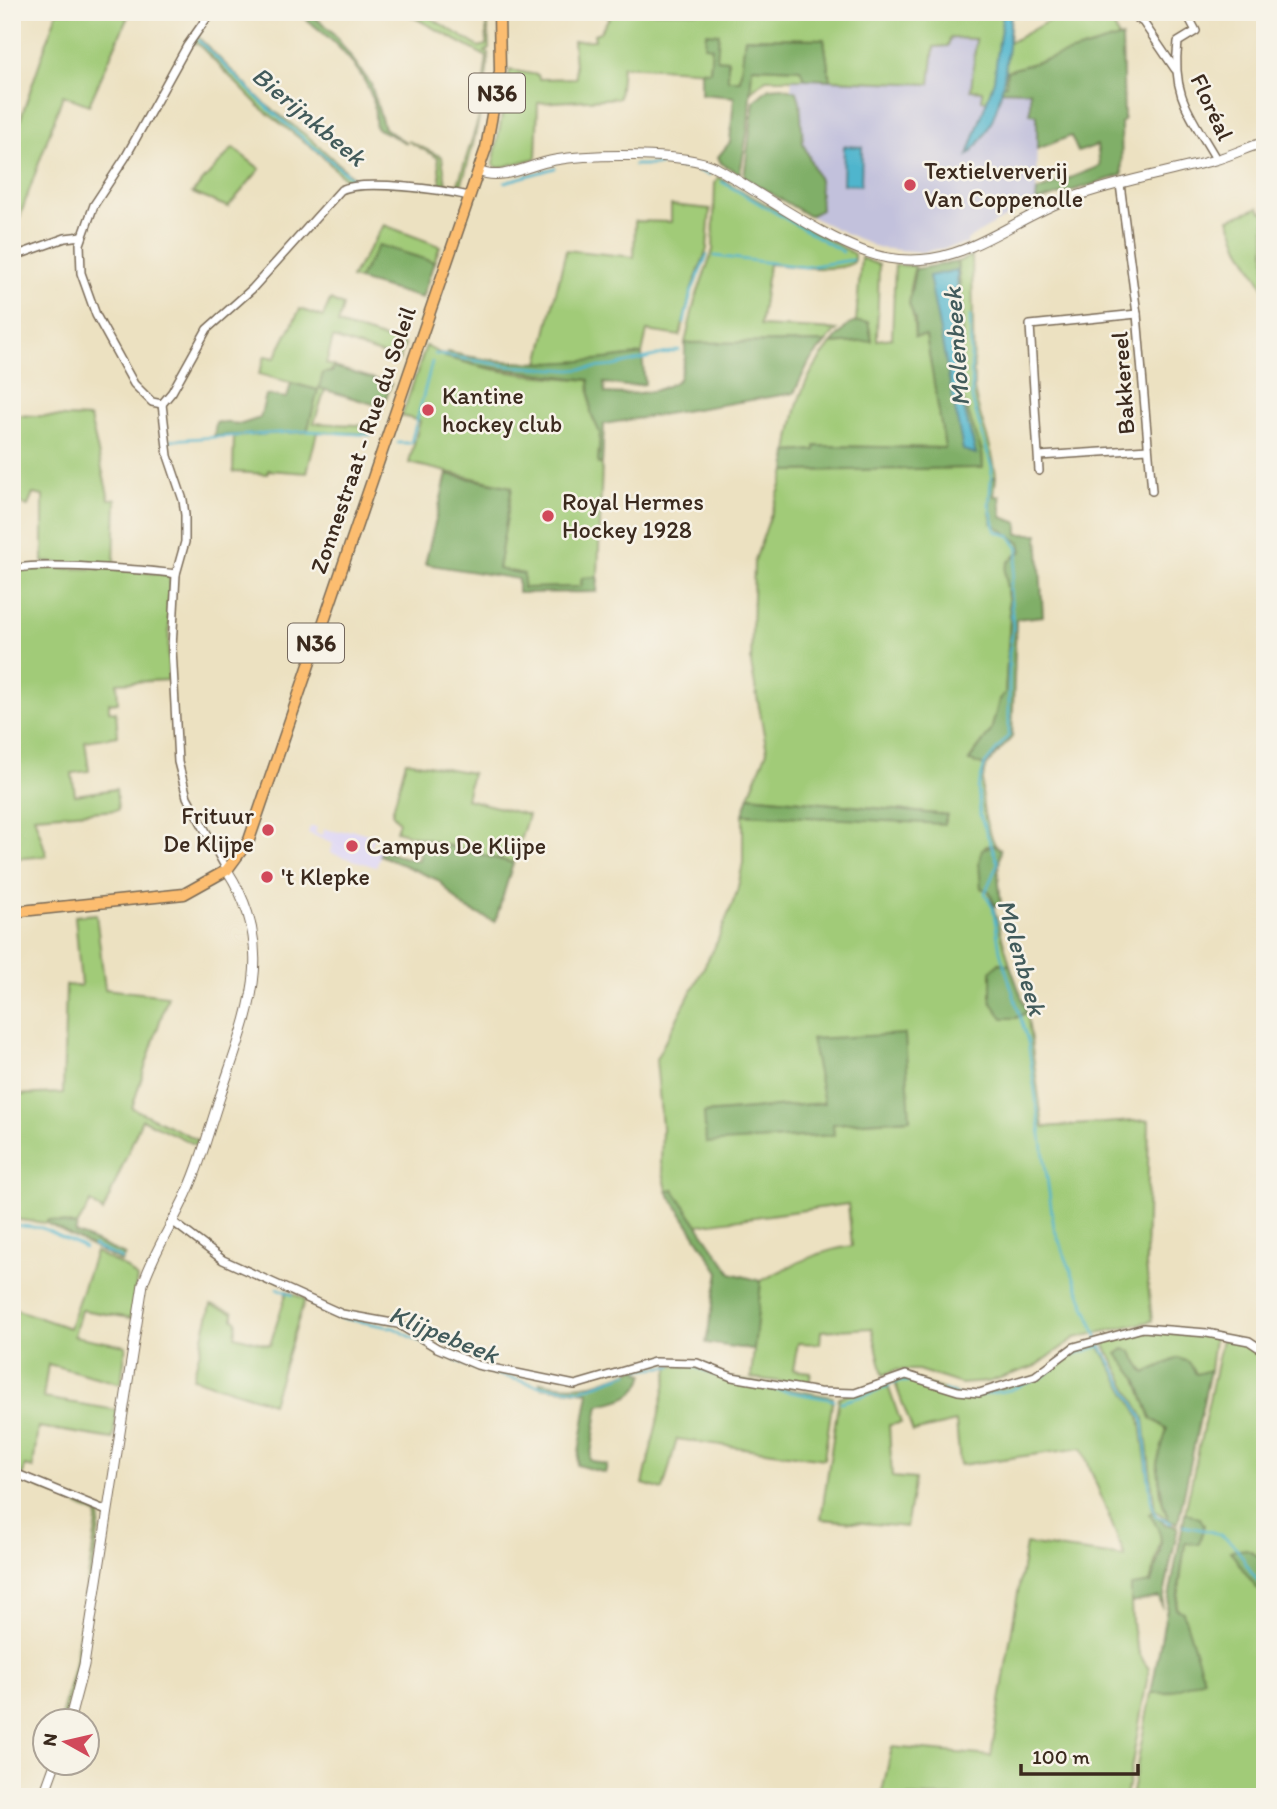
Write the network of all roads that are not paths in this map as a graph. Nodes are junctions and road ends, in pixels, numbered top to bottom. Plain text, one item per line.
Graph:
1 (211, 12) edge
2 (499, 12) edge
3 (1128, 12) edge
4 (1186, 12) edge
5 (1265, 28) edge
6 (1265, 56) edge
7 (1175, 70) junction
8 (1265, 142) edge
9 (1216, 159) junction
10 (478, 171) junction
11 (1120, 184) junction
12 (469, 196) junction
13 (82, 236) junction
14 (12, 257) edge
15 (1137, 314) junction
16 (162, 404) junction
17 (1148, 449) junction
18 (1039, 456) junction
19 (1039, 471) dead end
20 (1152, 491) dead end
21 (12, 570) edge
22 (176, 574) junction
23 (227, 870) junction
24 (12, 912) edge
25 (172, 1221) junction
26 (1265, 1356) edge
27 (12, 1472) edge
28 (107, 1511) junction
29 (72, 1708) edge
30 (50, 1778) edge
31 (43, 1797) edge

1 - 13 street
2 - 10 main road, Zonnestraat - Rue du Soleil / N36
3 - 7 street, Floréal
4 - 7 street, Floréal
5 - 6 street
7 - 9 street, Floréal
8 - 9 street
9 - 11 street
10 - 11 street
10 - 12 main road, Zonnestraat - Rue du Soleil / N36
11 - 15 street, Bakkereel
12 - 16 street
12 - 23 main road, Zonnestraat - Rue du Soleil / N36
13 - 14 street
13 - 16 street
15 - 17 street, Bakkereel
15 - 18 street, Bakkereel
16 - 22 street
17 - 18 street, Bakkereel
17 - 20 street, Bakkereel
18 - 19 street, Bakkereel
21 - 22 street
22 - 23 street
23 - 24 main road, N36
23 - 25 street
25 - 26 street
25 - 28 street
27 - 28 street
28 - 29 street
30 - 31 street

